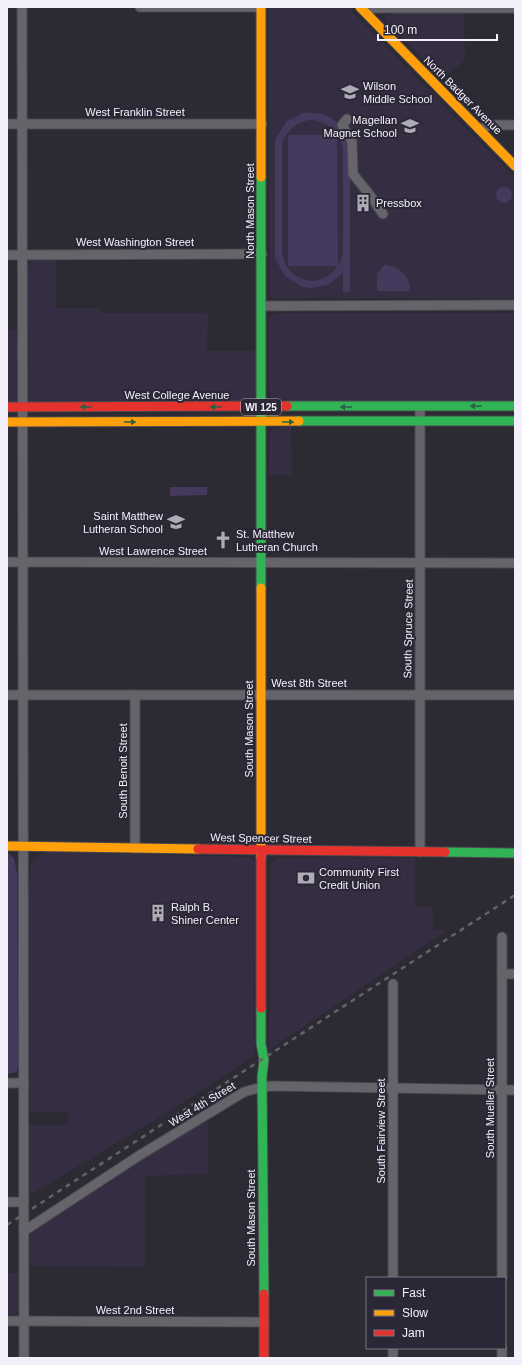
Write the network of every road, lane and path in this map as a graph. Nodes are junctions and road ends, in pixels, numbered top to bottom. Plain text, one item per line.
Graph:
1 (22, 7) edge
2 (140, 7) edge
3 (261, 7) edge
4 (515, 8) edge
5 (361, 9) edge
6 (347, 119) dead end
7 (7, 124) edge
8 (22, 124) junction
9 (262, 124) junction
10 (515, 125) edge
11 (479, 129) junction
12 (515, 166) edge
13 (383, 214) dead end
14 (262, 254) junction
15 (7, 255) edge
16 (22, 255) junction
17 (515, 305) edge
18 (262, 306) junction
19 (515, 406) edge
20 (7, 407) edge
21 (420, 407) junction
22 (21, 415) junction
23 (262, 415) junction
24 (515, 421) edge
25 (7, 422) edge
26 (420, 422) junction
27 (7, 562) edge
28 (22, 562) junction
29 (261, 562) junction
30 (421, 563) junction
31 (515, 563) edge
32 (22, 694) junction
33 (7, 695) edge
34 (135, 695) junction
35 (261, 695) junction
36 (420, 695) junction
37 (515, 695) edge
38 (7, 846) edge
39 (22, 846) junction
40 (135, 848) junction
41 (262, 850) junction
42 (420, 852) junction
43 (515, 853) edge
44 (502, 937) dead end
45 (502, 974) junction
46 (515, 974) edge
47 (393, 984) dead end
48 (7, 1082) edge
49 (24, 1082) junction
50 (262, 1087) junction
51 (393, 1089) junction
52 (502, 1090) junction
53 (515, 1090) edge
54 (7, 1202) edge
55 (24, 1202) junction
56 (24, 1231) junction
57 (393, 1277) edge
58 (502, 1277) edge
59 (7, 1321) edge
60 (24, 1321) junction
61 (264, 1322) junction
62 (24, 1358) edge
63 (264, 1358) edge

1 - 8 street
2 - 3 street
3 - 9 main road, North Mason Street
4 - 5 street
5 - 11 main road, North Badger Avenue
6 - 13 street
7 - 8 street, West Franklin Street
8 - 9 street, West Franklin Street
8 - 16 street
9 - 14 main road, North Mason Street
10 - 11 street
11 - 12 main road, North Badger Avenue
14 - 16 street, West Washington Street
14 - 18 main road, North Mason Street
15 - 16 street, West Washington Street
16 - 22 street
17 - 18 street
18 - 23 main road, North Mason Street
19 -> 21 main road, West College Avenue / WI 125
20 - 22 main road, West College Avenue / WI 125
21 -> 23 main road, West College Avenue / WI 125
21 - 26 street, South Spruce Street
22 -> 23 main road, West College Avenue / WI 125
23 -> 22 main road, West College Avenue / WI 125
22 - 25 main road, West College Avenue / WI 125
22 - 28 street
23 -> 26 main road, West College Avenue / WI 125
23 - 29 main road, South Mason Street
24 - 26 main road, West College Avenue / WI 125
26 - 30 street, South Spruce Street
27 - 28 street, West Lawrence Street
28 - 29 street, West Lawrence Street
28 - 32 street
29 - 30 street, West Lawrence Street
29 - 35 main road, South Mason Street
30 - 31 street, West Lawrence Street
30 - 36 street, South Spruce Street
32 - 33 street, West 8th Street
32 - 34 street, West 8th Street
32 - 39 street
34 - 35 street, West 8th Street
34 - 40 street, South Benoit Street
35 - 36 street, West 8th Street
35 - 41 main road, South Mason Street
36 - 37 street, West 8th Street
36 - 42 street, South Spruce Street
38 - 39 main road, West Spencer Street
39 - 40 main road, West Spencer Street
39 - 49 street
40 - 41 main road, West Spencer Street
41 - 42 main road, West Spencer Street
41 - 50 main road, South Mason Street
42 - 43 main road, West Spencer Street
44 - 45 street, South Mueller Street
45 - 46 street
45 - 52 street, South Mueller Street
47 - 51 street, South Fairview Street
48 - 49 street
49 - 55 street
50 - 51 street, West 4th Street
50 - 56 street, West 4th Street
50 - 61 main road, South Mason Street
51 - 52 street, West 4th Street
51 - 57 street, South Fairview Street
52 - 53 street, West 4th Street
52 - 58 street, South Mueller Street
54 - 55 street
55 - 56 street
56 - 60 street
59 - 60 street, West 2nd Street
60 - 61 street, West 2nd Street
60 - 62 street
61 - 63 main road, South Mason Street

